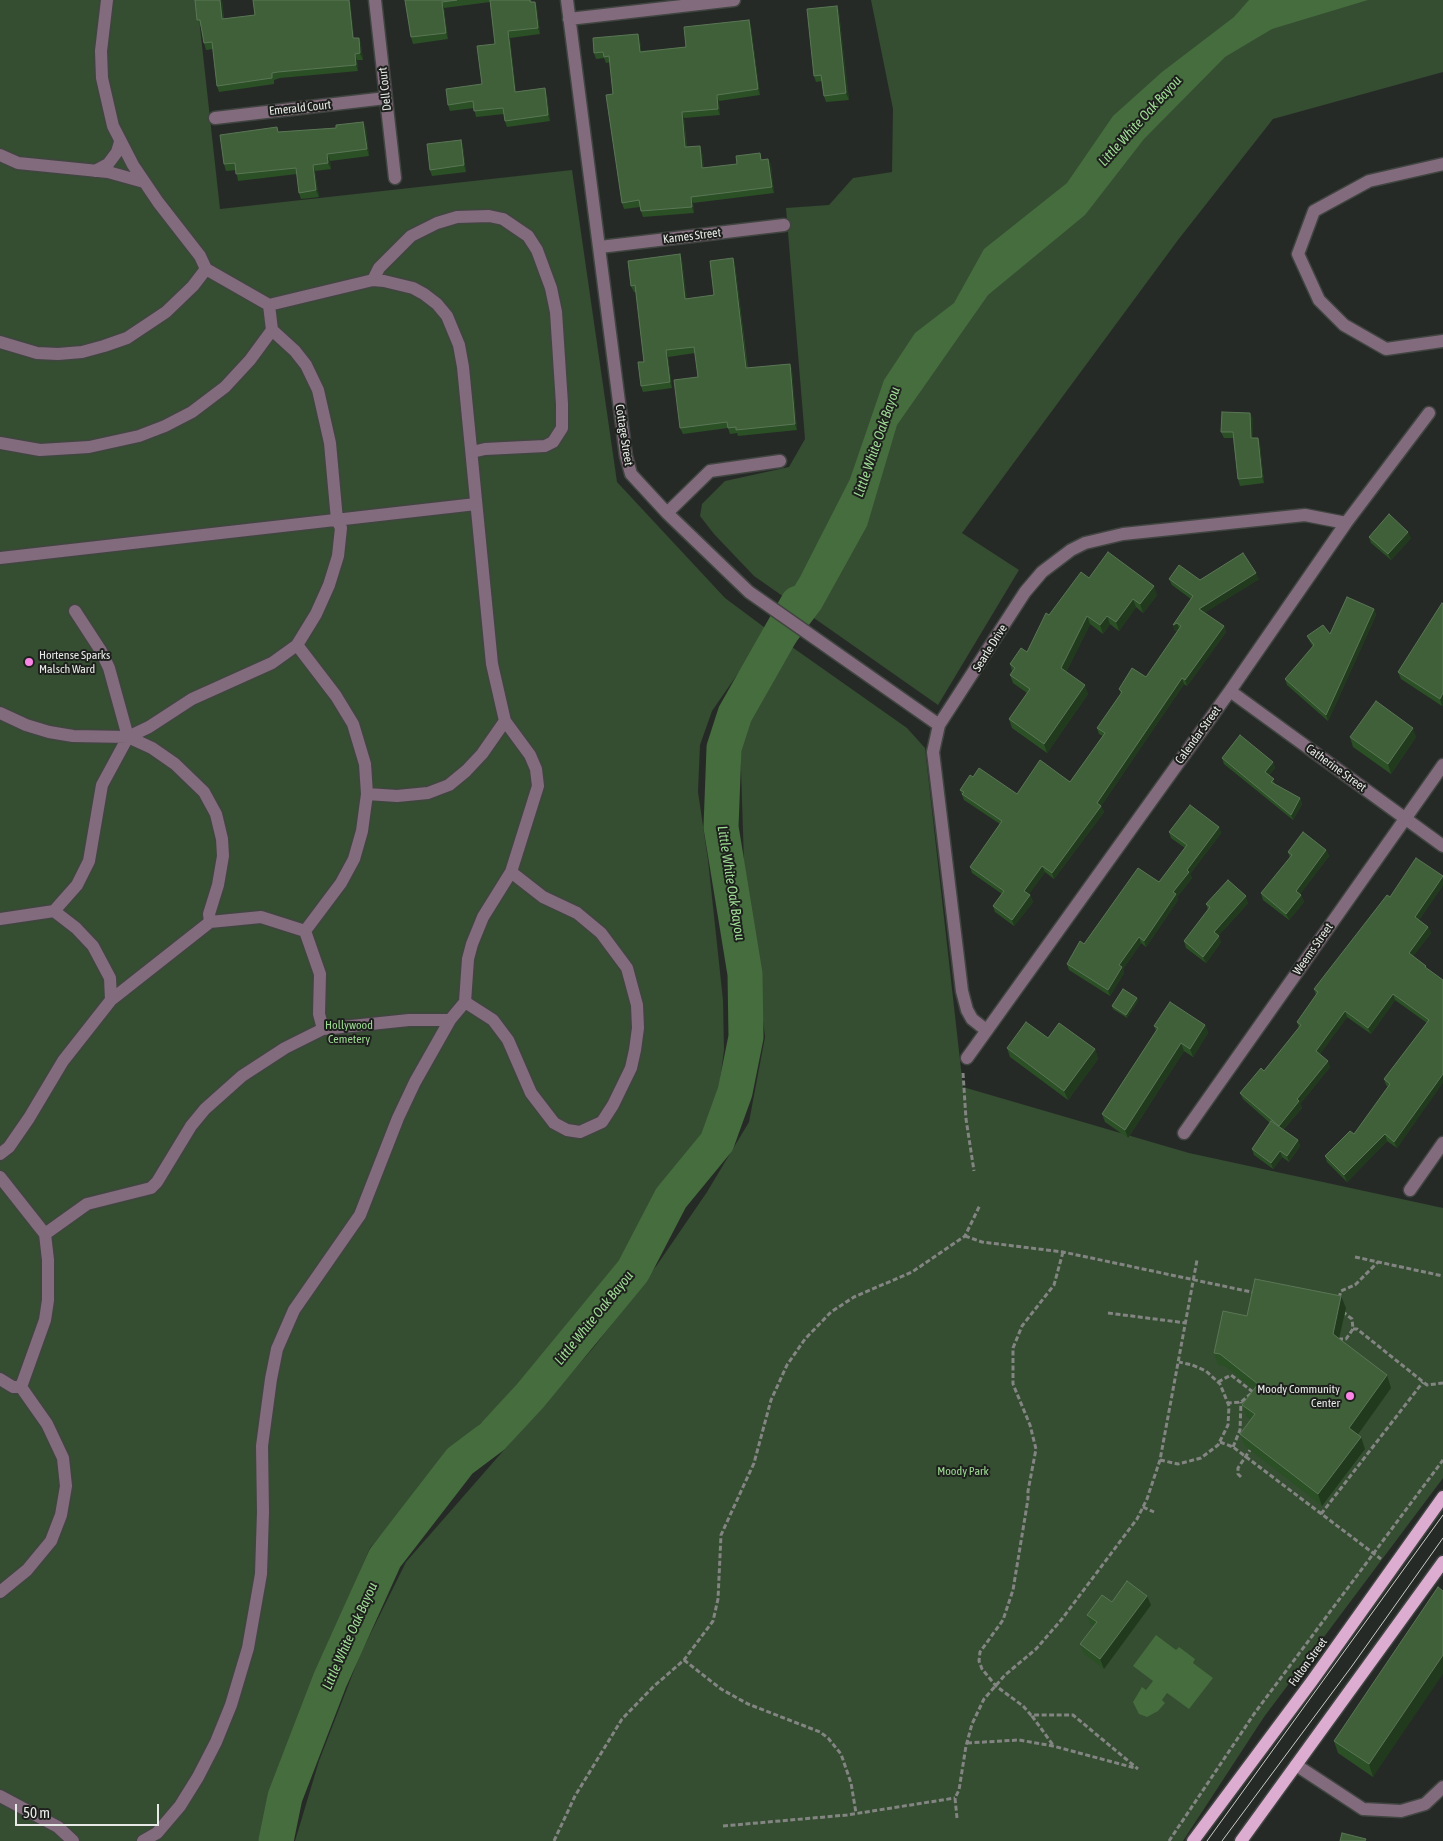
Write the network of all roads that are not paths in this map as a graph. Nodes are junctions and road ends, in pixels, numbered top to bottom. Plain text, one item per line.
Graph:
1 (107, 0) edge
2 (375, 0) edge
3 (566, 0) edge
4 (734, 0) edge
5 (569, 19) junction
6 (386, 98) junction
7 (215, 118) dead end
8 (120, 142) junction
9 (0, 156) edge
10 (1443, 164) edge
11 (95, 170) junction
12 (395, 178) dead end
13 (144, 182) junction
14 (784, 226) dead end
15 (600, 247) junction
16 (206, 269) junction
17 (373, 280) junction
18 (269, 305) junction
19 (272, 330) junction
20 (1443, 341) edge
21 (0, 342) edge
22 (1429, 413) dead end
23 (0, 443) edge
24 (472, 452) junction
25 (780, 461) dead end
26 (476, 504) junction
27 (666, 513) junction
28 (337, 520) junction
29 (1346, 523) junction
30 (0, 558) edge
31 (75, 611) dead end
32 (297, 645) junction
33 (1230, 691) junction
34 (0, 713) edge
35 (505, 721) junction
36 (939, 725) junction
37 (128, 736) junction
38 (1443, 765) edge
39 (368, 794) junction
40 (1405, 818) junction
41 (1443, 846) edge
42 (511, 872) junction
43 (54, 911) junction
44 (0, 919) edge
45 (210, 922) junction
46 (305, 931) junction
47 (110, 978) junction
48 (132, 985) junction
49 (111, 1000) junction
50 (465, 1002) junction
51 (450, 1020) junction
52 (323, 1029) junction
53 (986, 1030) junction
54 (967, 1058) road end
55 (1184, 1133) dead end
56 (1443, 1143) edge
57 (0, 1154) edge
58 (0, 1176) edge
59 (1410, 1190) dead end
60 (45, 1234) junction
61 (0, 1379) edge
62 (21, 1387) junction
63 (1443, 1497) edge
64 (1443, 1563) edge
65 (26, 1570) junction
66 (0, 1582) edge
67 (0, 1592) edge
68 (1296, 1765) junction
69 (1443, 1787) edge
70 (0, 1796) edge
71 (72, 1841) edge
72 (144, 1841) edge
73 (1193, 1841) edge
74 (1241, 1841) edge

1 - 8 street
2 - 6 street, Dell Court
3 - 5 street, Cottage Street
4 - 5 street
5 - 15 street, Cottage Street
6 - 7 street, Emerald Court
6 - 12 street, Dell Court
8 - 11 street
8 - 13 street
9 - 11 street
10 - 20 street
11 - 13 street
13 - 16 street
14 - 15 street, Karnes Street
15 - 27 street, Cottage Street
16 - 18 street
16 - 21 street
17 - 18 street
17 - 24 street
17 - 24 street
18 - 19 street
19 - 23 street
19 - 28 street
22 - 29 street, Calendar Street
24 - 26 street
25 - 27 street
26 - 28 street
26 - 35 street
27 - 36 street, Cottage Street
28 - 30 street
28 - 32 street
29 - 33 street, Calendar Street
29 - 36 street, Searle Drive
31 - 37 street
32 - 37 street
32 - 39 street
33 - 40 street, Catherine Street
33 - 53 street, Calendar Street
34 - 37 street
35 - 39 street
35 - 42 street
36 - 53 street, Searle Drive
37 - 43 street
37 - 45 street
38 - 40 street, Weems Street
39 - 46 street
40 - 41 street, Catherine Street
40 - 55 street, Weems Street
42 - 50 street
42 - 50 street
43 - 44 street
43 - 47 street
45 - 46 street
45 - 48 street
46 - 52 street
47 - 48 street
47 - 49 street
48 - 49 street
49 - 57 street
50 - 51 street
51 - 52 street
51 - 72 street
52 - 60 street
53 - 54 street, Calendar Street
56 - 59 street
58 - 60 street
60 - 62 street
61 - 62 street
62 - 65 street
63 - 73 main road, Fulton Street
64 - 68 main road
65 - 66 street
65 - 67 street
68 - 69 street
68 - 74 main road
70 - 71 street

